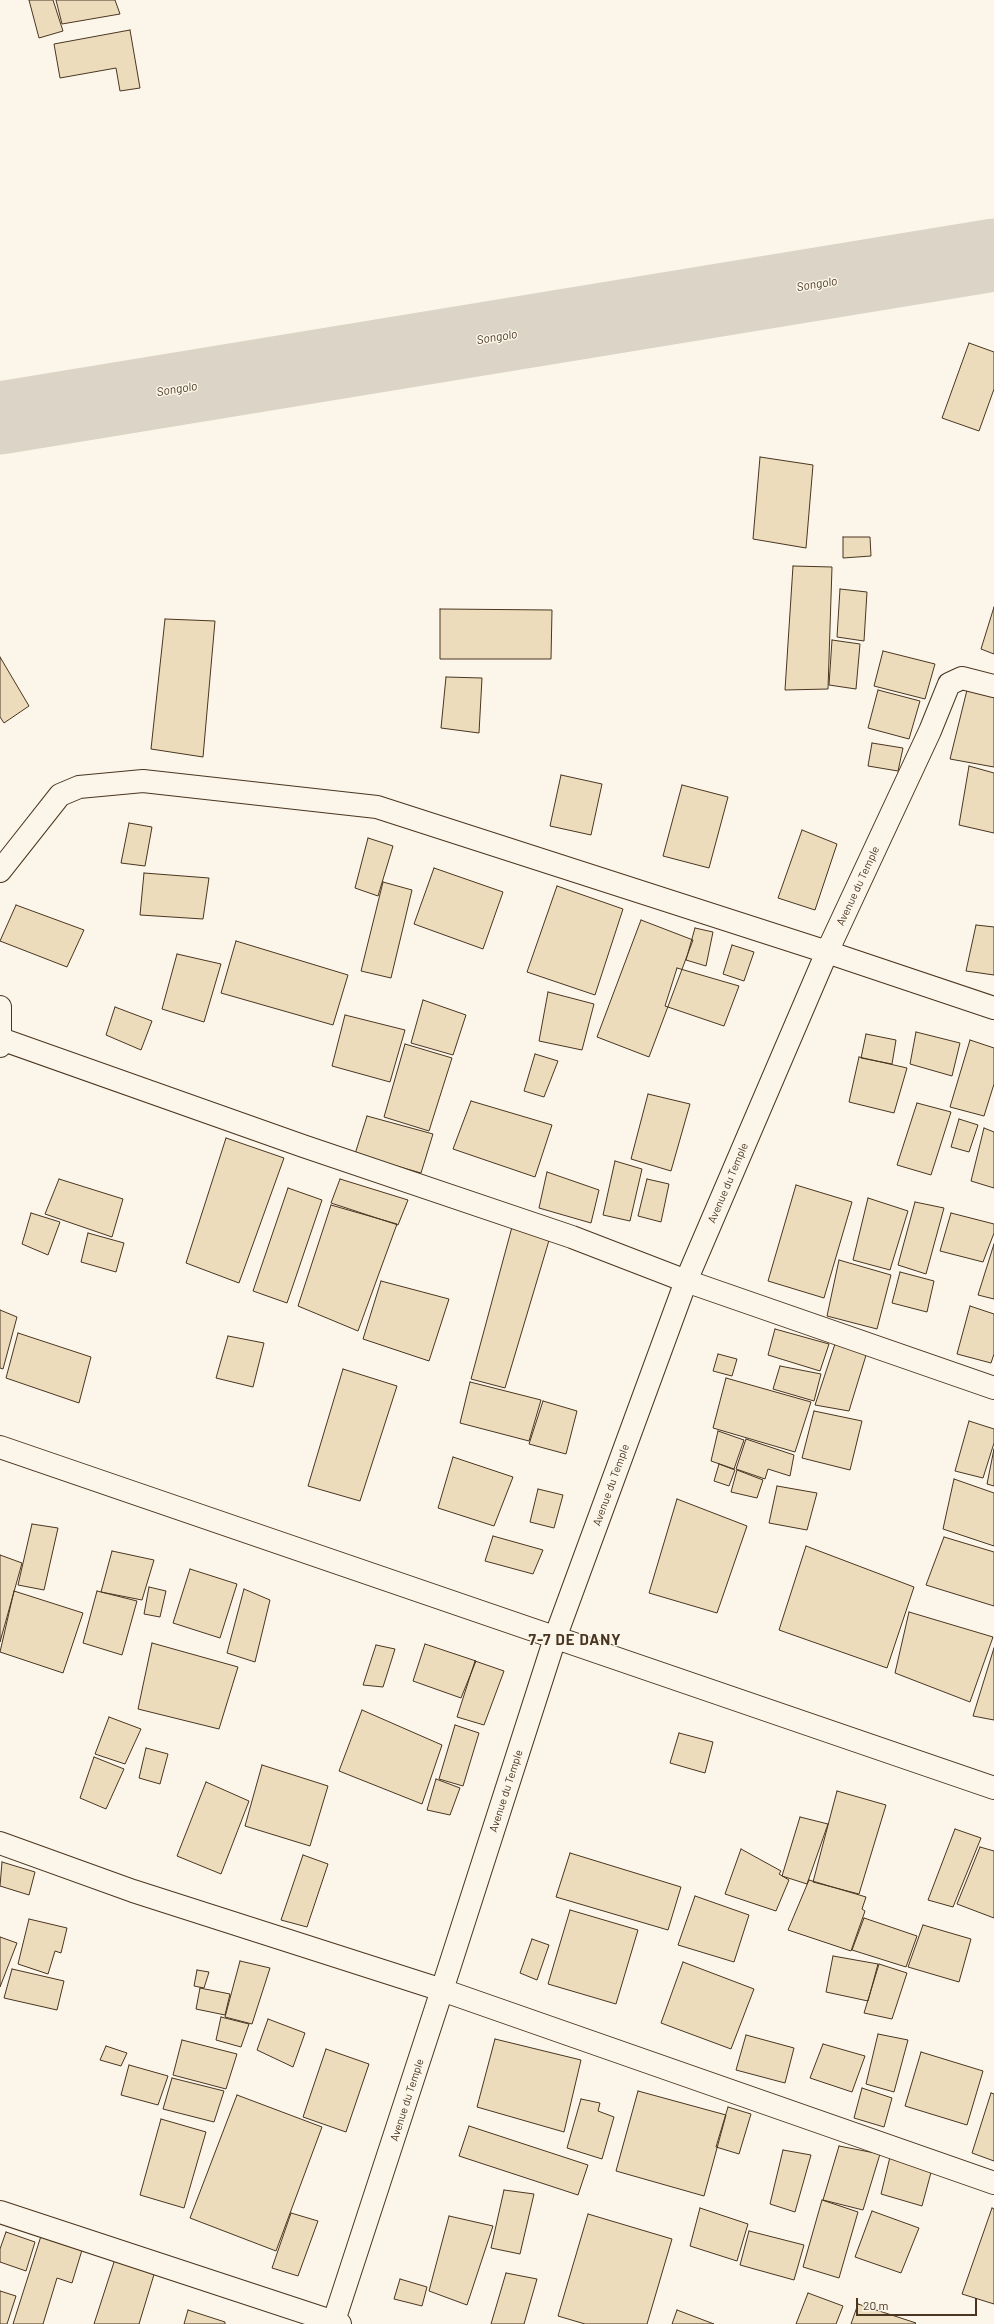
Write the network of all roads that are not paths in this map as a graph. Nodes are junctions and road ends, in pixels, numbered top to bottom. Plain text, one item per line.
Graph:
1 (994, 686) edge
2 (0, 871) edge
3 (827, 952) junction
4 (0, 1007) edge
5 (994, 1008) edge
6 (0, 1043) edge
7 (686, 1281) junction
8 (994, 1388) edge
9 (0, 1447) edge
10 (554, 1638) junction
11 (994, 1788) edge
12 (0, 1843) edge
13 (442, 1990) junction
14 (994, 2183) edge
15 (0, 2212) edge
16 (335, 2323) edge

1 - 3 street, Avenue du Temple
2 - 3 street
3 - 5 street
3 - 7 street, Avenue du Temple
4 - 6 street
6 - 7 street
7 - 8 street
7 - 10 street, Avenue du Temple
9 - 10 street
10 - 11 street
10 - 13 street, Avenue du Temple
12 - 13 street
13 - 14 street
13 - 16 street, Avenue du Temple
15 - 16 street

